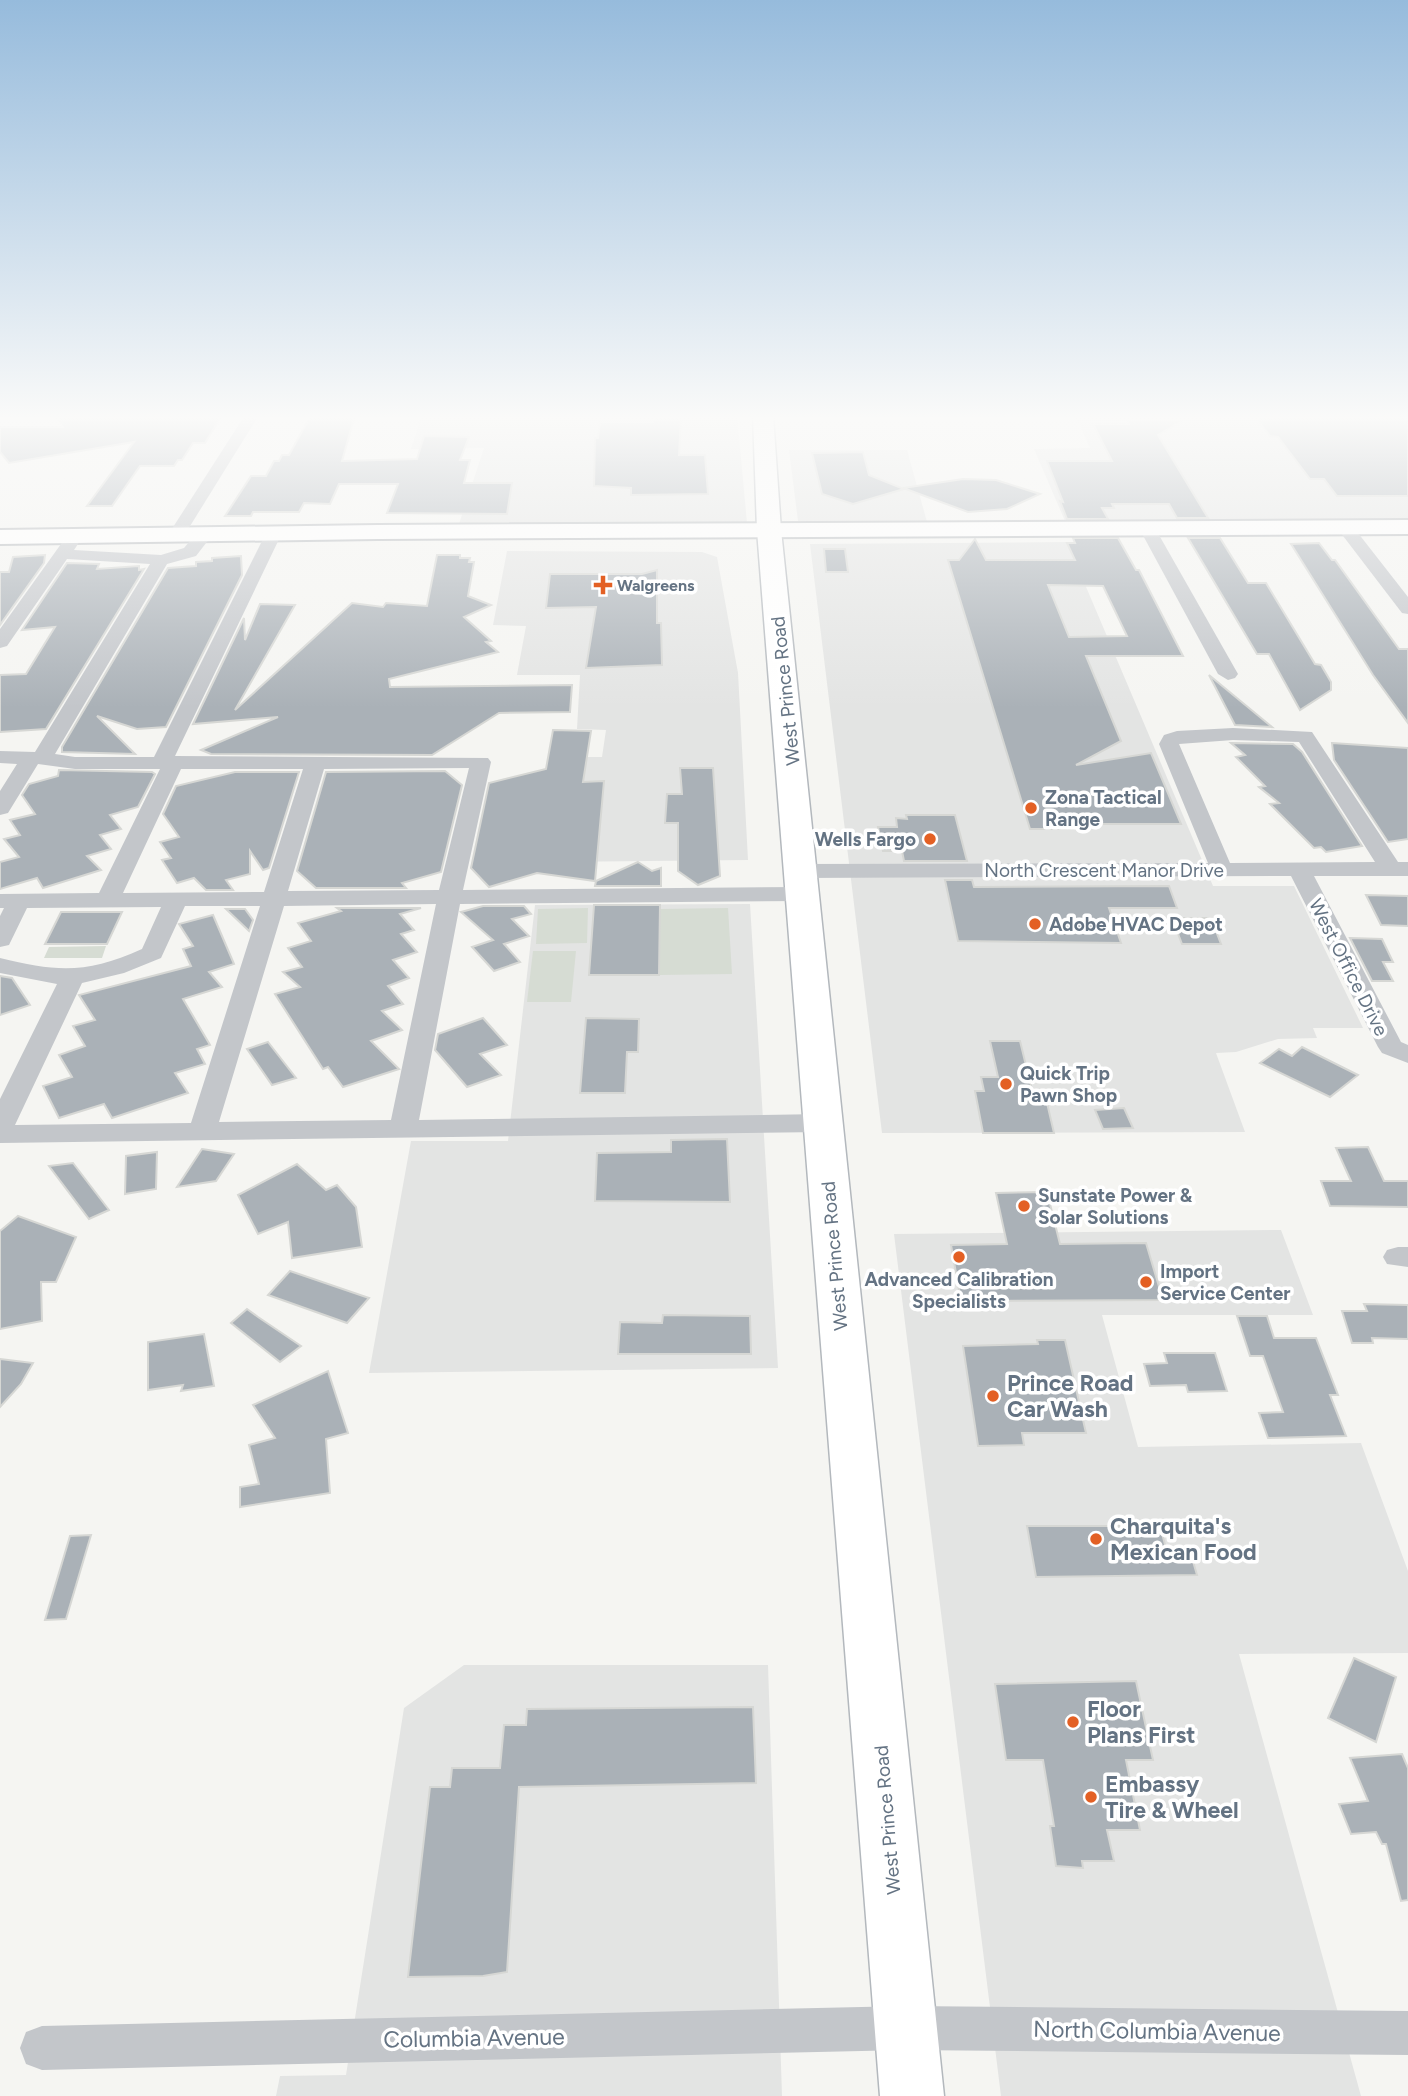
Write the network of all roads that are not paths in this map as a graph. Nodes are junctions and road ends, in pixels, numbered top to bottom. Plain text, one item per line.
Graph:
1 (190, 513) edge
2 (768, 513) edge
3 (1408, 527) edge
4 (1147, 528) junction
5 (1345, 528) junction
6 (769, 530) junction
7 (274, 533) junction
8 (205, 534) junction
9 (176, 535) junction
10 (0, 537) edge
11 (69, 545) junction
12 (161, 560) junction
13 (1408, 609) edge
14 (0, 642) edge
15 (1228, 674) dead end
16 (0, 757) edge
17 (36, 758) junction
18 (167, 759) junction
19 (316, 762) junction
20 (0, 808) edge
21 (1299, 869) junction
22 (1400, 869) edge
23 (1222, 870) junction
24 (801, 883) junction
25 (449, 899) junction
26 (176, 900) junction
27 (273, 900) junction
28 (10, 901) edge
29 (107, 901) junction
30 (0, 940) edge
31 (0, 965) edge
32 (72, 978) junction
33 (1408, 1055) edge
34 (823, 1123) junction
35 (0, 1127) edge
36 (403, 1129) junction
37 (202, 1132) junction
38 (0, 1134) edge
39 (906, 2028) junction
40 (1408, 2034) edge
41 (42, 2048) dead end
42 (912, 2096) edge

1 - 9 street
2 - 6 main road, West Prince Road
3 - 5 main road
4 - 5 main road
4 - 6 main road
4 - 15 street
5 - 13 street
6 - 7 main road
6 - 24 main road, West Prince Road
7 - 8 main road
7 - 18 street
8 - 9 main road
8 - 12 street
9 - 11 main road
10 - 11 main road
11 - 12 street
11 - 14 street
12 - 17 street
16 - 17 street
17 - 18 street
17 - 20 street
18 - 19 street
18 - 29 street
19 - 25 street
19 - 27 street
21 - 22 street, North Crescent Manor Drive
21 - 23 street, North Crescent Manor Drive
21 - 33 street, West Office Drive
22 - 23 street
23 - 24 street, North Crescent Manor Drive
24 - 25 street, North Crescent Manor Drive
24 - 34 main road, West Prince Road
25 - 27 street, North Crescent Manor Drive
25 - 36 street
26 - 27 street, North Crescent Manor Drive
26 - 29 street, North Crescent Manor Drive
26 - 32 street
27 - 37 street
28 - 29 street, North Crescent Manor Drive
28 - 30 street
31 - 32 street
32 - 35 street
34 - 36 street
34 - 39 main road, West Prince Road
36 - 37 street
37 - 38 street
39 - 40 street, North Columbia Avenue
39 - 41 street, Columbia Avenue
39 - 42 main road, West Prince Road

